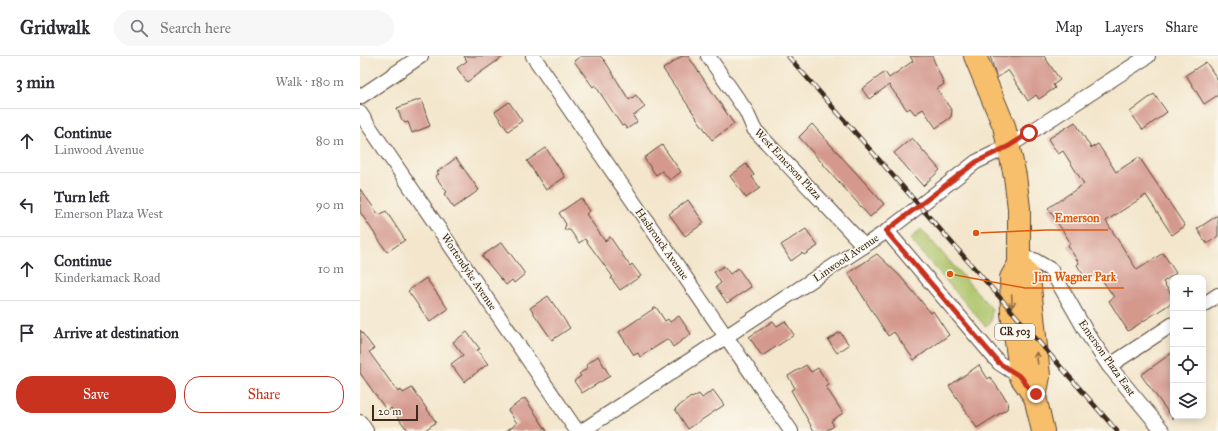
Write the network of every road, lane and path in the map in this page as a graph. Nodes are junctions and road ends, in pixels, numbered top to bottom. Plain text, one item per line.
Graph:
1 (420, 56) edge
2 (533, 56) edge
3 (708, 56) edge
4 (975, 56) edge
5 (1148, 56) edge
6 (360, 97) edge
7 (360, 113) edge
8 (1009, 146) junction
9 (886, 231) junction
10 (864, 246) junction
11 (1019, 261) junction
12 (1218, 295) edge
13 (1206, 303) edge
14 (1170, 326) edge
15 (726, 337) junction
16 (1109, 366) junction
17 (1021, 377) junction
18 (1035, 397) junction
19 (360, 422) edge
20 (1039, 429) edge
21 (366, 431) edge
22 (577, 431) edge
23 (582, 431) edge
24 (791, 431) edge
25 (1163, 431) edge

1 - 6 street
2 - 15 street, Hasbrouck Avenue
3 - 10 street, West Emerson Plaza
4 - 8 main road, CR 503
5 - 8 street, Linwood Avenue
7 - 22 street, Wortendyke Avenue
8 - 9 street, Linwood Avenue
8 - 11 main road, CR 503
9 - 10 street, Linwood Avenue
9 - 17 street
10 - 15 street, Linwood Avenue
11 - 16 street, Emerson Plaza East
11 -> 17 main road, CR 503
18 -> 11 main road, CR 503
12 - 13 street
14 - 16 street
15 - 23 street, Linwood Avenue
15 - 24 street, Hasbrouck Avenue
16 - 25 street, Emerson Plaza East
17 - 18 main road, CR 503
18 - 20 main road, CR 503
19 - 21 street

